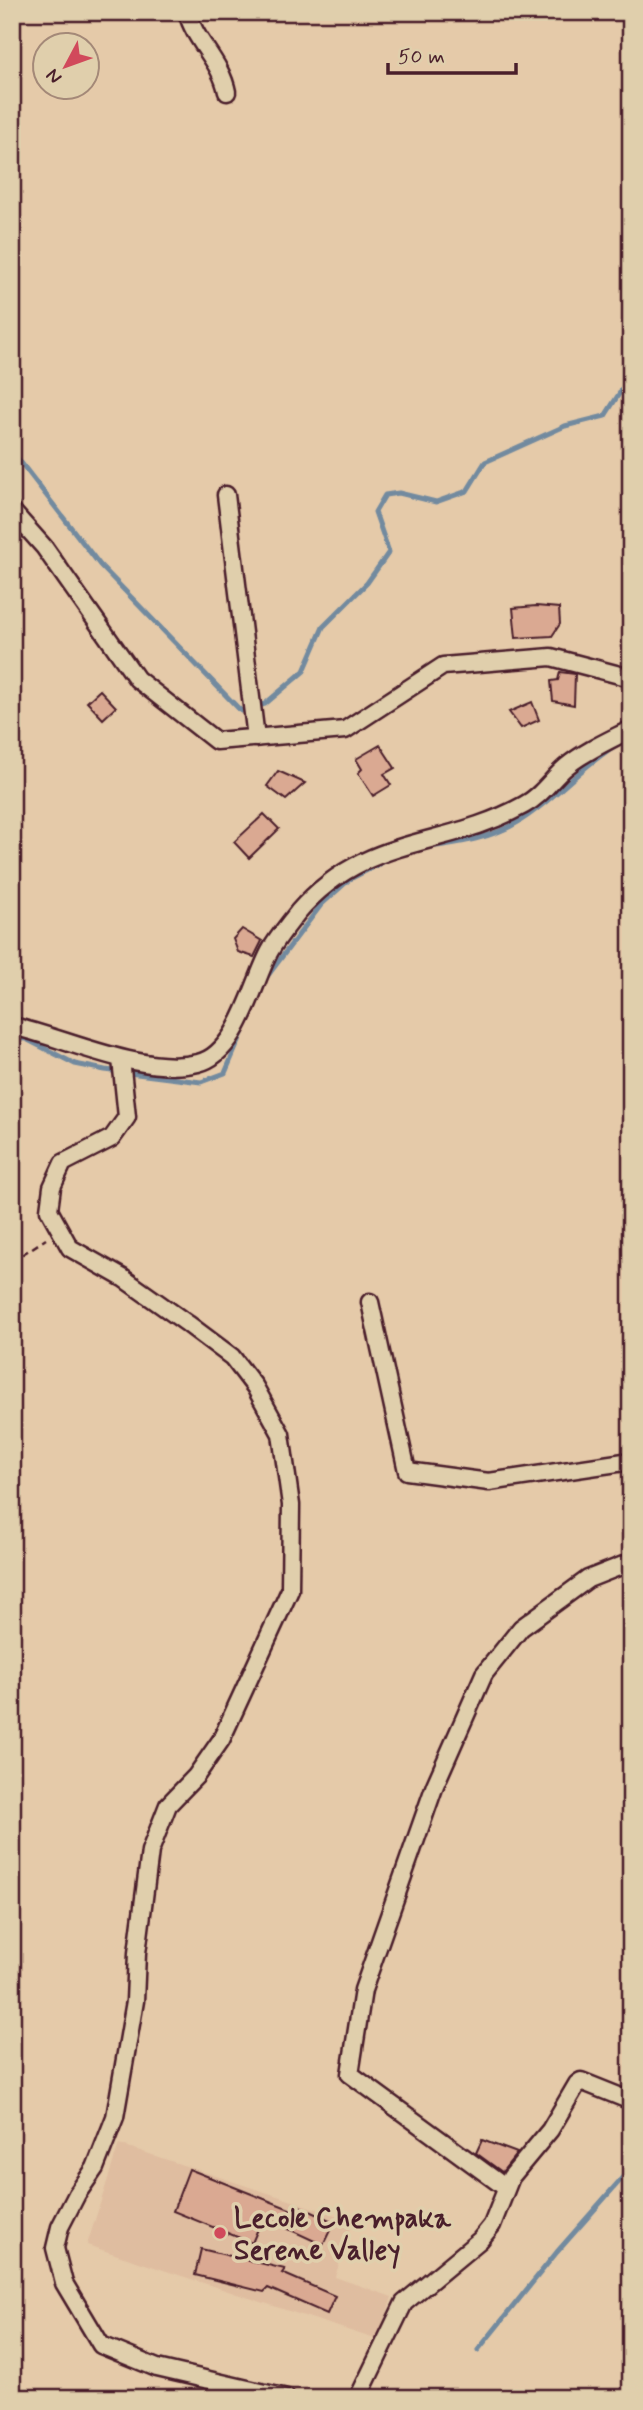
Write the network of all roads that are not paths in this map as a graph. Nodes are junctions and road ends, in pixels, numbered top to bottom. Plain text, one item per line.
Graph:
1 (187, 12) edge
2 (227, 92) dead end
3 (226, 495) dead end
4 (12, 511) edge
5 (631, 678) edge
6 (631, 729) edge
7 (256, 738) junction
8 (12, 1026) edge
9 (121, 1059) junction
10 (370, 1302) dead end
11 (631, 1461) edge
12 (631, 1562) edge
13 (631, 2101) edge
14 (506, 2188) junction
15 (287, 2398) edge
16 (358, 2398) edge

1 - 2 street
3 - 7 street
4 - 7 street
5 - 7 street
6 - 9 street
8 - 9 street
9 - 15 street
10 - 11 street
12 - 14 street
13 - 14 street
14 - 16 street

